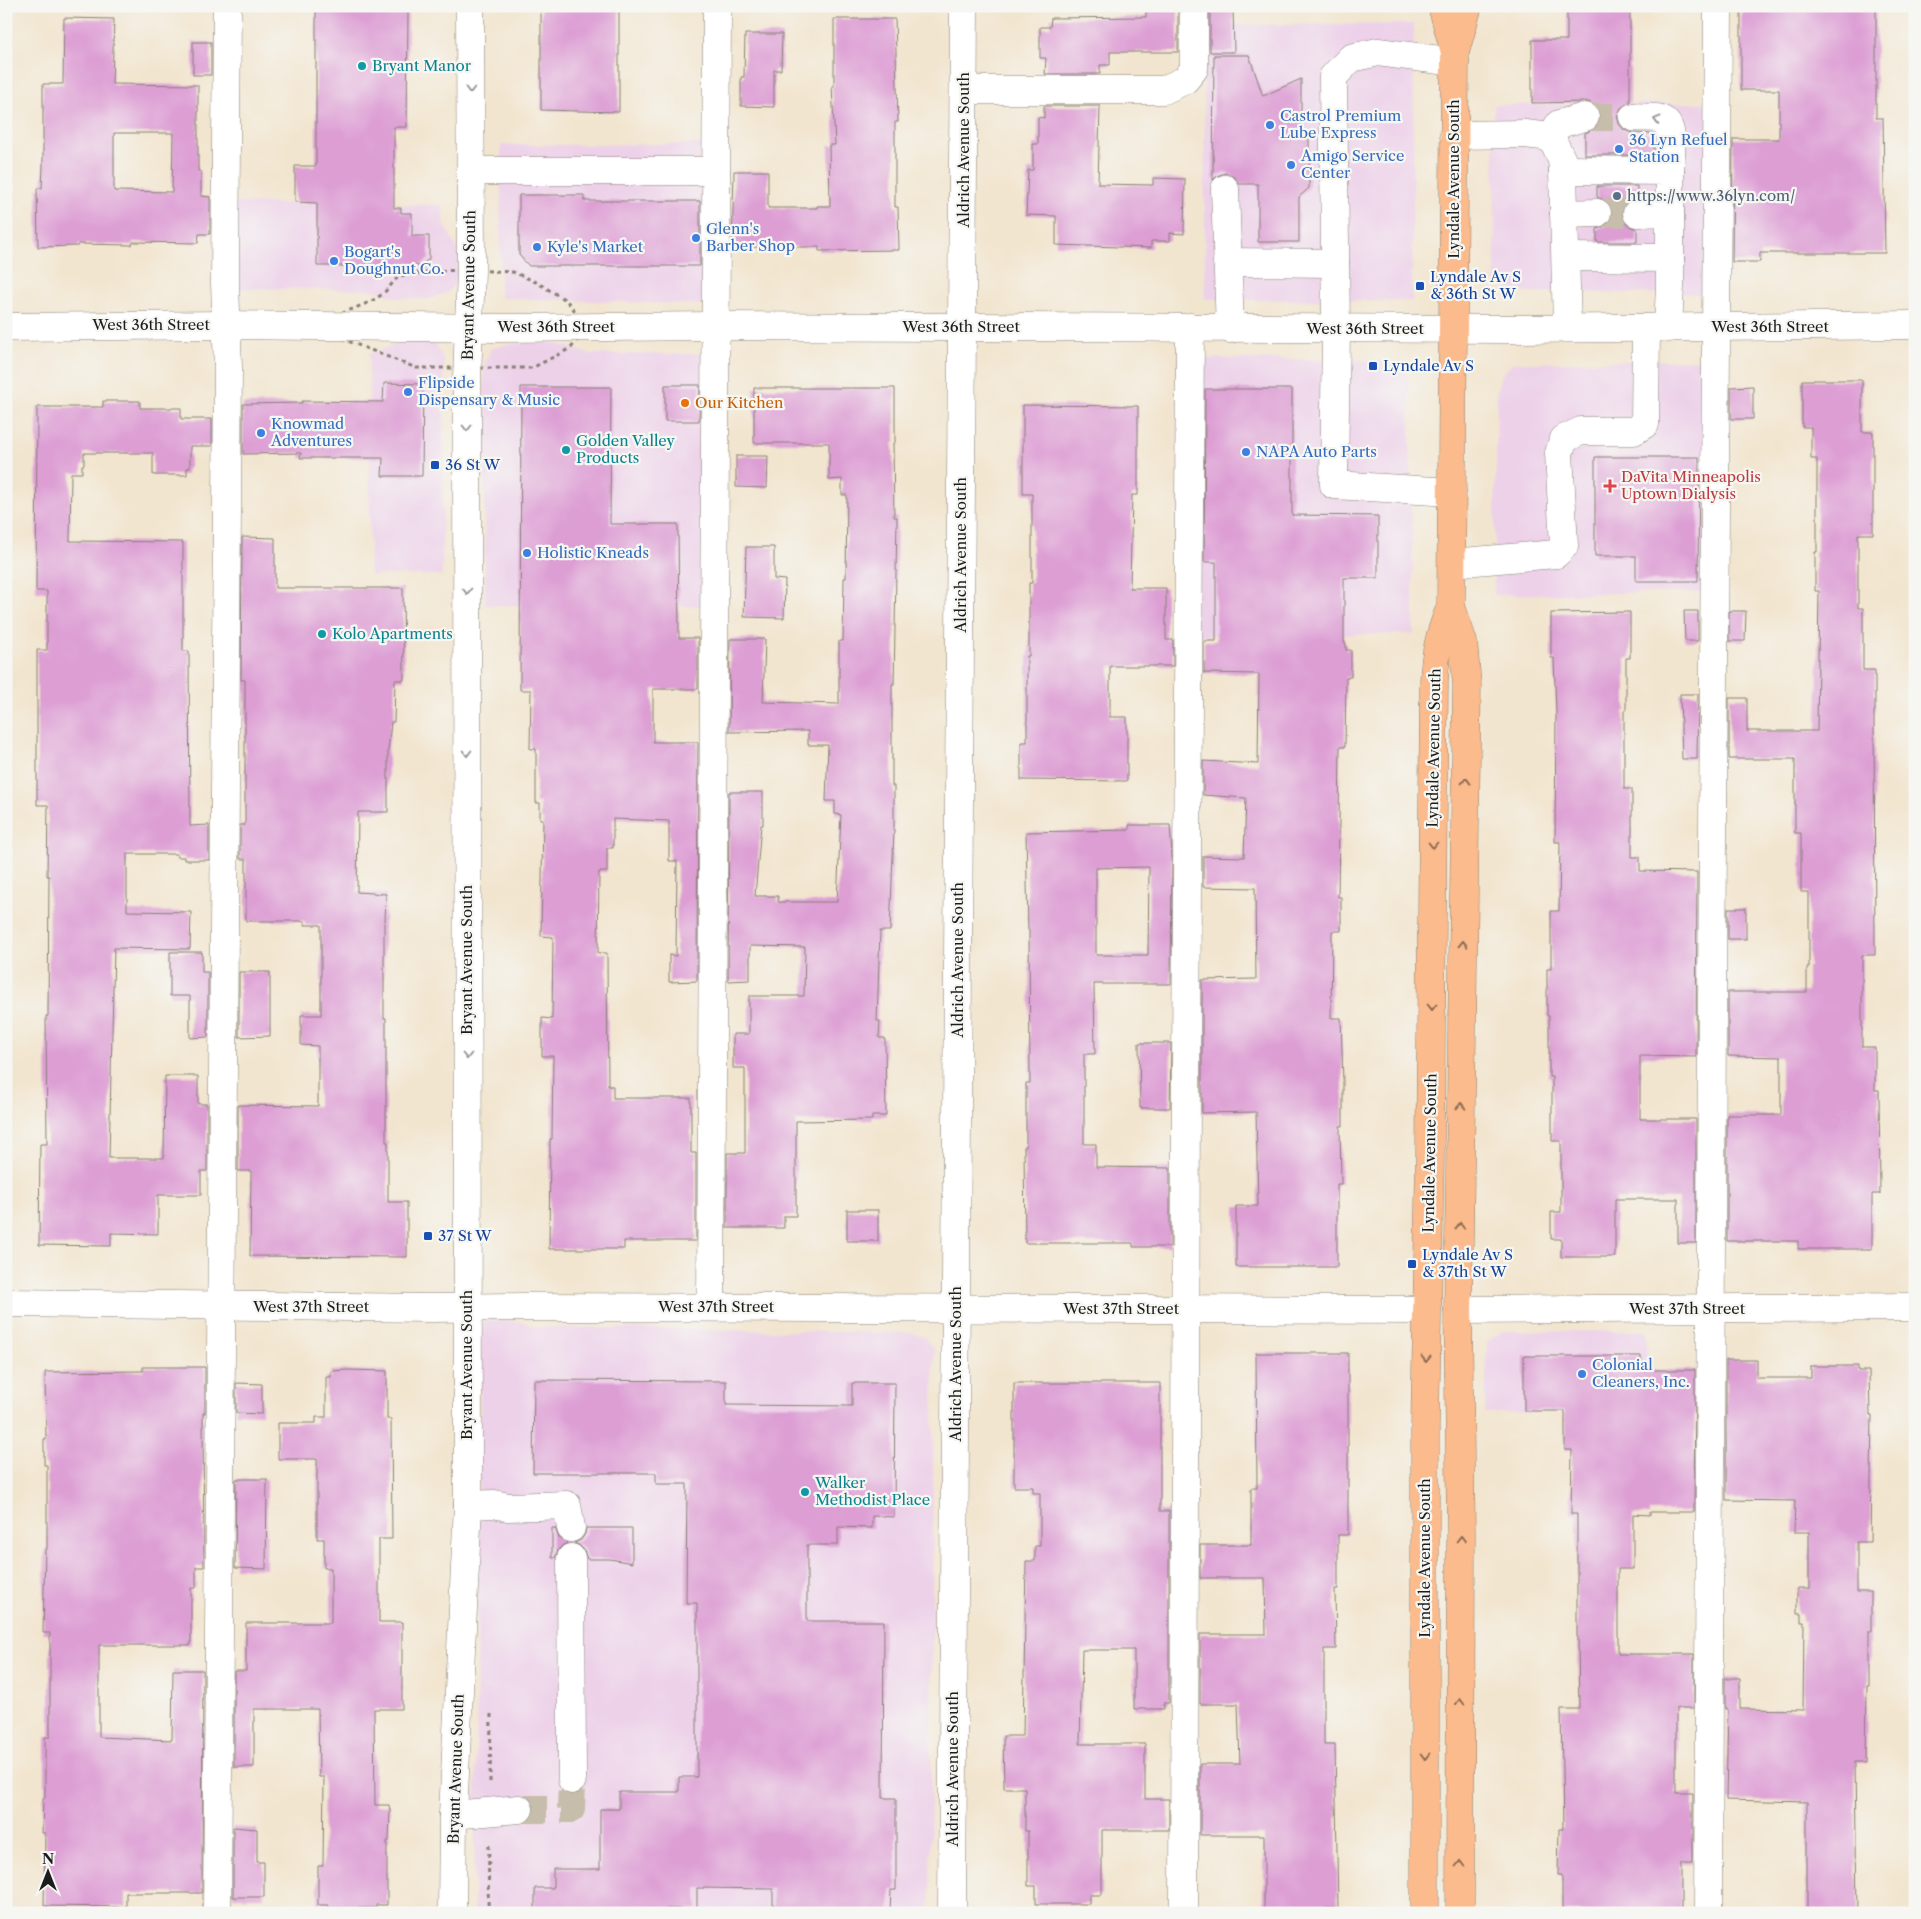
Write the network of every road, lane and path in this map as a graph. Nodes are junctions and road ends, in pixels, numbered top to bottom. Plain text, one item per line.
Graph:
1 (227, 6) edge
2 (470, 6) edge
3 (717, 6) edge
4 (964, 6) edge
5 (1194, 6) edge
6 (1442, 6) edge
7 (1468, 6) edge
8 (1718, 6) edge
9 (1455, 57) junction
10 (964, 90) junction
11 (1585, 117) tunnel mouth
12 (1633, 117) tunnel mouth
13 (1454, 135) junction
14 (1551, 137) junction
15 (1563, 170) junction
16 (470, 171) junction
17 (716, 171) junction
18 (1670, 171) junction
19 (1225, 189) dead end
20 (1670, 212) junction
21 (1597, 213) tunnel mouth
22 (1637, 213) tunnel mouth
23 (1564, 214) junction
24 (1566, 257) junction
25 (1670, 258) junction
26 (1227, 262) junction
27 (1335, 262) junction
28 (226, 325) junction
29 (715, 326) junction
30 (1190, 326) junction
31 (1915, 326) edge
32 (6, 327) edge
33 (469, 327) junction
34 (1715, 327) junction
35 (963, 328) junction
36 (1567, 328) junction
37 (1657, 328) junction
38 (1230, 329) junction
39 (1336, 329) junction
40 (1453, 329) junction
41 (1452, 492) junction
42 (1452, 563) junction
43 (1451, 606) junction
44 (6, 1304) edge
45 (221, 1306) junction
46 (711, 1307) junction
47 (1915, 1307) edge
48 (467, 1308) junction
49 (956, 1308) junction
50 (1712, 1308) junction
51 (1185, 1310) junction
52 (1426, 1310) junction
53 (1458, 1310) junction
54 (468, 1505) junction
55 (571, 1528) dead end
56 (571, 1558) dead end
57 (572, 1780) tunnel mouth
58 (519, 1810) tunnel mouth
59 (453, 1816) junction
60 (217, 1913) edge
61 (452, 1913) edge
62 (952, 1913) edge
63 (1184, 1913) edge
64 (1425, 1913) edge
65 (1460, 1913) edge
66 (1708, 1913) edge

1 - 28 street
2 -> 16 street, Bryant Avenue South
3 - 17 street
4 - 10 street, Aldrich Avenue South
5 - 10 street
6 - 9 main road, Lyndale Avenue South
7 - 9 main road, Lyndale Avenue South
8 - 34 street
9 - 13 main road, Lyndale Avenue South
9 - 27 street
10 - 35 street, Aldrich Avenue South
11 - 14 street
18 -> 12 street
13 - 14 street
13 - 40 main road, Lyndale Avenue South
14 - 15 street
15 - 18 street
15 - 23 street
16 - 17 street
16 - 33 street, Bryant Avenue South
17 - 29 street
18 - 20 street
19 - 26 street
20 - 22 street
20 - 25 street
21 - 23 street
23 - 24 street
24 - 25 street
24 - 36 street
25 - 37 street
26 - 27 street
26 - 38 street
27 - 39 street
28 - 32 street, West 36th Street
28 - 33 street, West 36th Street
28 - 45 street
29 - 33 street, West 36th Street
29 - 35 street, West 36th Street
29 - 46 street
30 - 35 street, West 36th Street
30 - 38 street, West 36th Street
30 - 51 street
31 - 34 street, West 36th Street
33 -> 48 street, Bryant Avenue South
34 - 37 street, West 36th Street
34 - 50 street
35 - 49 street, Aldrich Avenue South
36 - 37 street, West 36th Street
36 - 40 street, West 36th Street
37 - 42 street
38 - 39 street, West 36th Street
39 - 40 street, West 36th Street
39 - 41 street
40 - 41 main road, Lyndale Avenue South
41 - 42 main road, Lyndale Avenue South
42 - 43 main road, Lyndale Avenue South
43 -> 52 main road, Lyndale Avenue South
53 -> 43 main road, Lyndale Avenue South
44 - 45 street, West 37th Street
45 - 48 street, West 37th Street
45 - 60 street
46 - 48 street, West 37th Street
46 - 49 street, West 37th Street
47 - 50 street, West 37th Street
48 - 54 street, Bryant Avenue South
49 - 51 street, West 37th Street
49 - 62 street, Aldrich Avenue South
50 - 53 street, West 37th Street
50 - 66 street
51 - 52 street, West 37th Street
51 - 63 street
52 -> 64 main road, Lyndale Avenue South
65 -> 53 main road, Lyndale Avenue South
54 - 55 street
54 - 59 street, Bryant Avenue South
56 - 57 street
58 - 59 street
59 - 61 street, Bryant Avenue South

